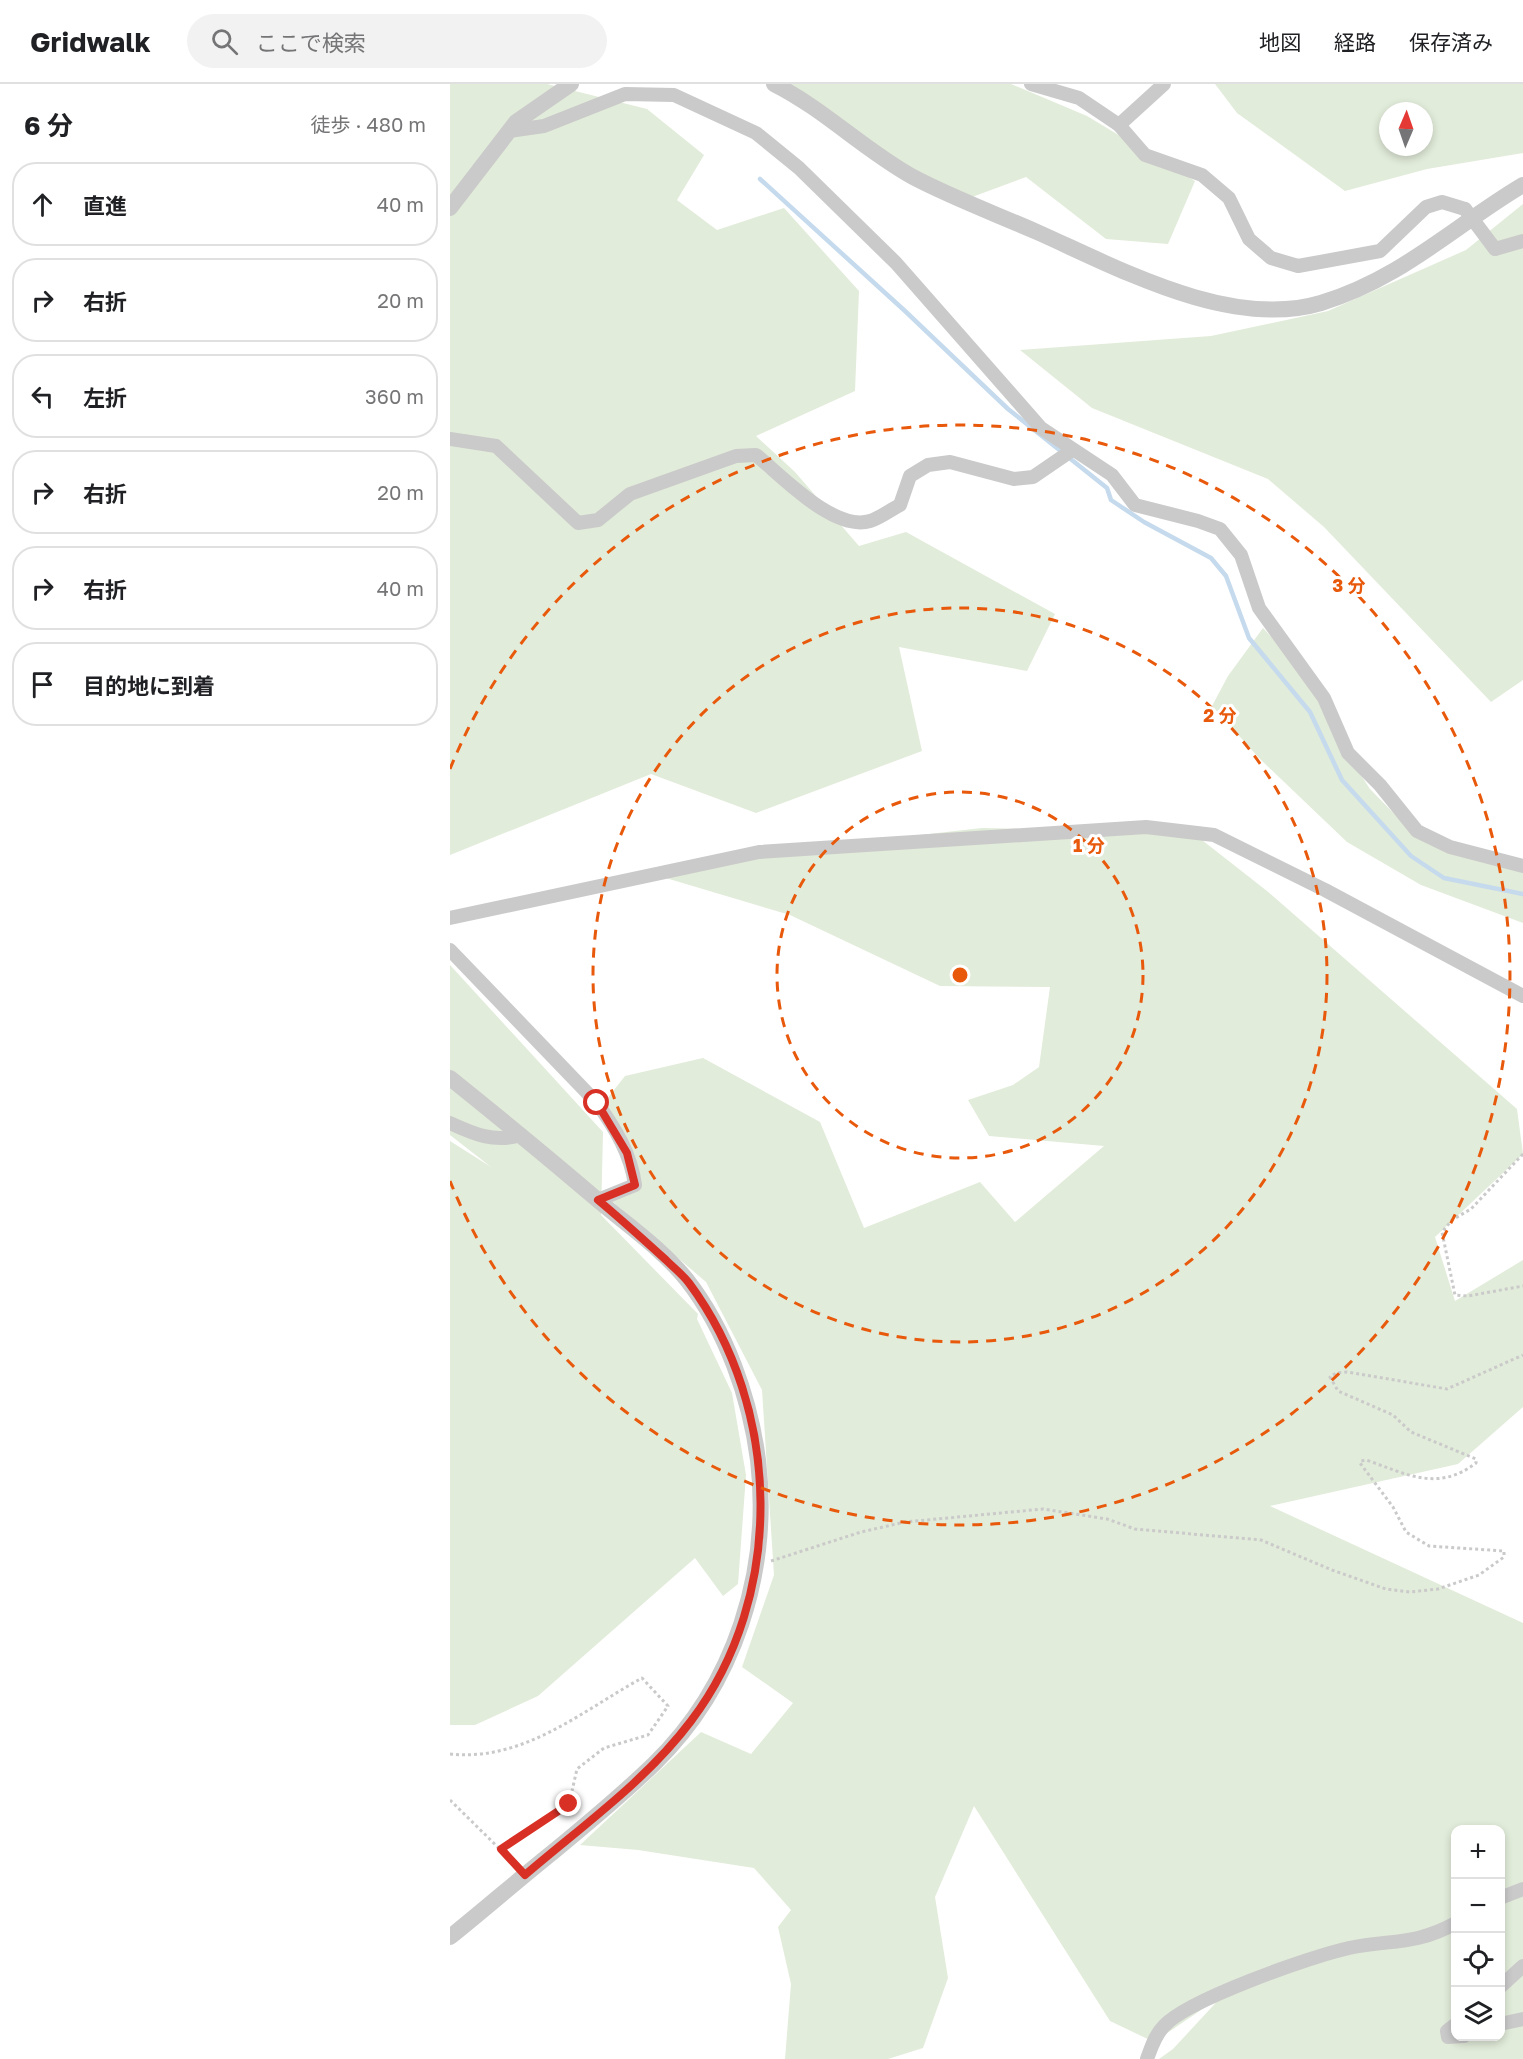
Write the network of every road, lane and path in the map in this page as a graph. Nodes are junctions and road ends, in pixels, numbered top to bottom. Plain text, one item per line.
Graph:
1 (571, 84) edge
2 (774, 84) edge
3 (1031, 84) edge
4 (1164, 84) edge
5 (1119, 125) junction
6 (509, 131) junction
7 (1523, 185) edge
8 (450, 208) edge
9 (1523, 241) edge
10 (450, 439) edge
11 (1071, 452) junction
12 (1523, 866) edge
13 (450, 918) edge
14 (450, 950) edge
15 (1523, 996) edge
16 (450, 1078) edge
17 (450, 1123) edge
18 (521, 1135) junction
19 (1523, 1154) edge
20 (598, 1200) junction
21 (1523, 1286) edge
22 (1523, 1355) edge
23 (757, 1566) junction
24 (450, 1754) edge
25 (450, 1800) edge
26 (501, 1849) junction
27 (525, 1875) junction
28 (1523, 1889) edge
29 (1505, 1896) edge
30 (1451, 1925) edge
31 (450, 1937) edge
32 (1523, 1966) edge
33 (1505, 1982) edge
34 (1523, 2019) edge
35 (1505, 2023) edge
36 (1451, 2027) edge
37 (1451, 2037) edge
38 (1147, 2059) edge

1 - 6 street
2 - 7 street
3 - 5 street
4 - 5 street
5 - 9 street, bridge
6 - 8 street
6 - 11 street
10 - 11 street
11 - 12 street
13 - 15 street
14 - 20 street
16 - 18 street
17 - 18 street
18 - 20 street
19 - 21 path
20 - 23 street
22 - 23 path
23 - 27 street
24 - 26 path
25 - 26 path
26 - 27 path
27 - 31 street
28 - 29 street
30 - 38 street
32 - 33 street
34 - 35 street
36 - 37 street

